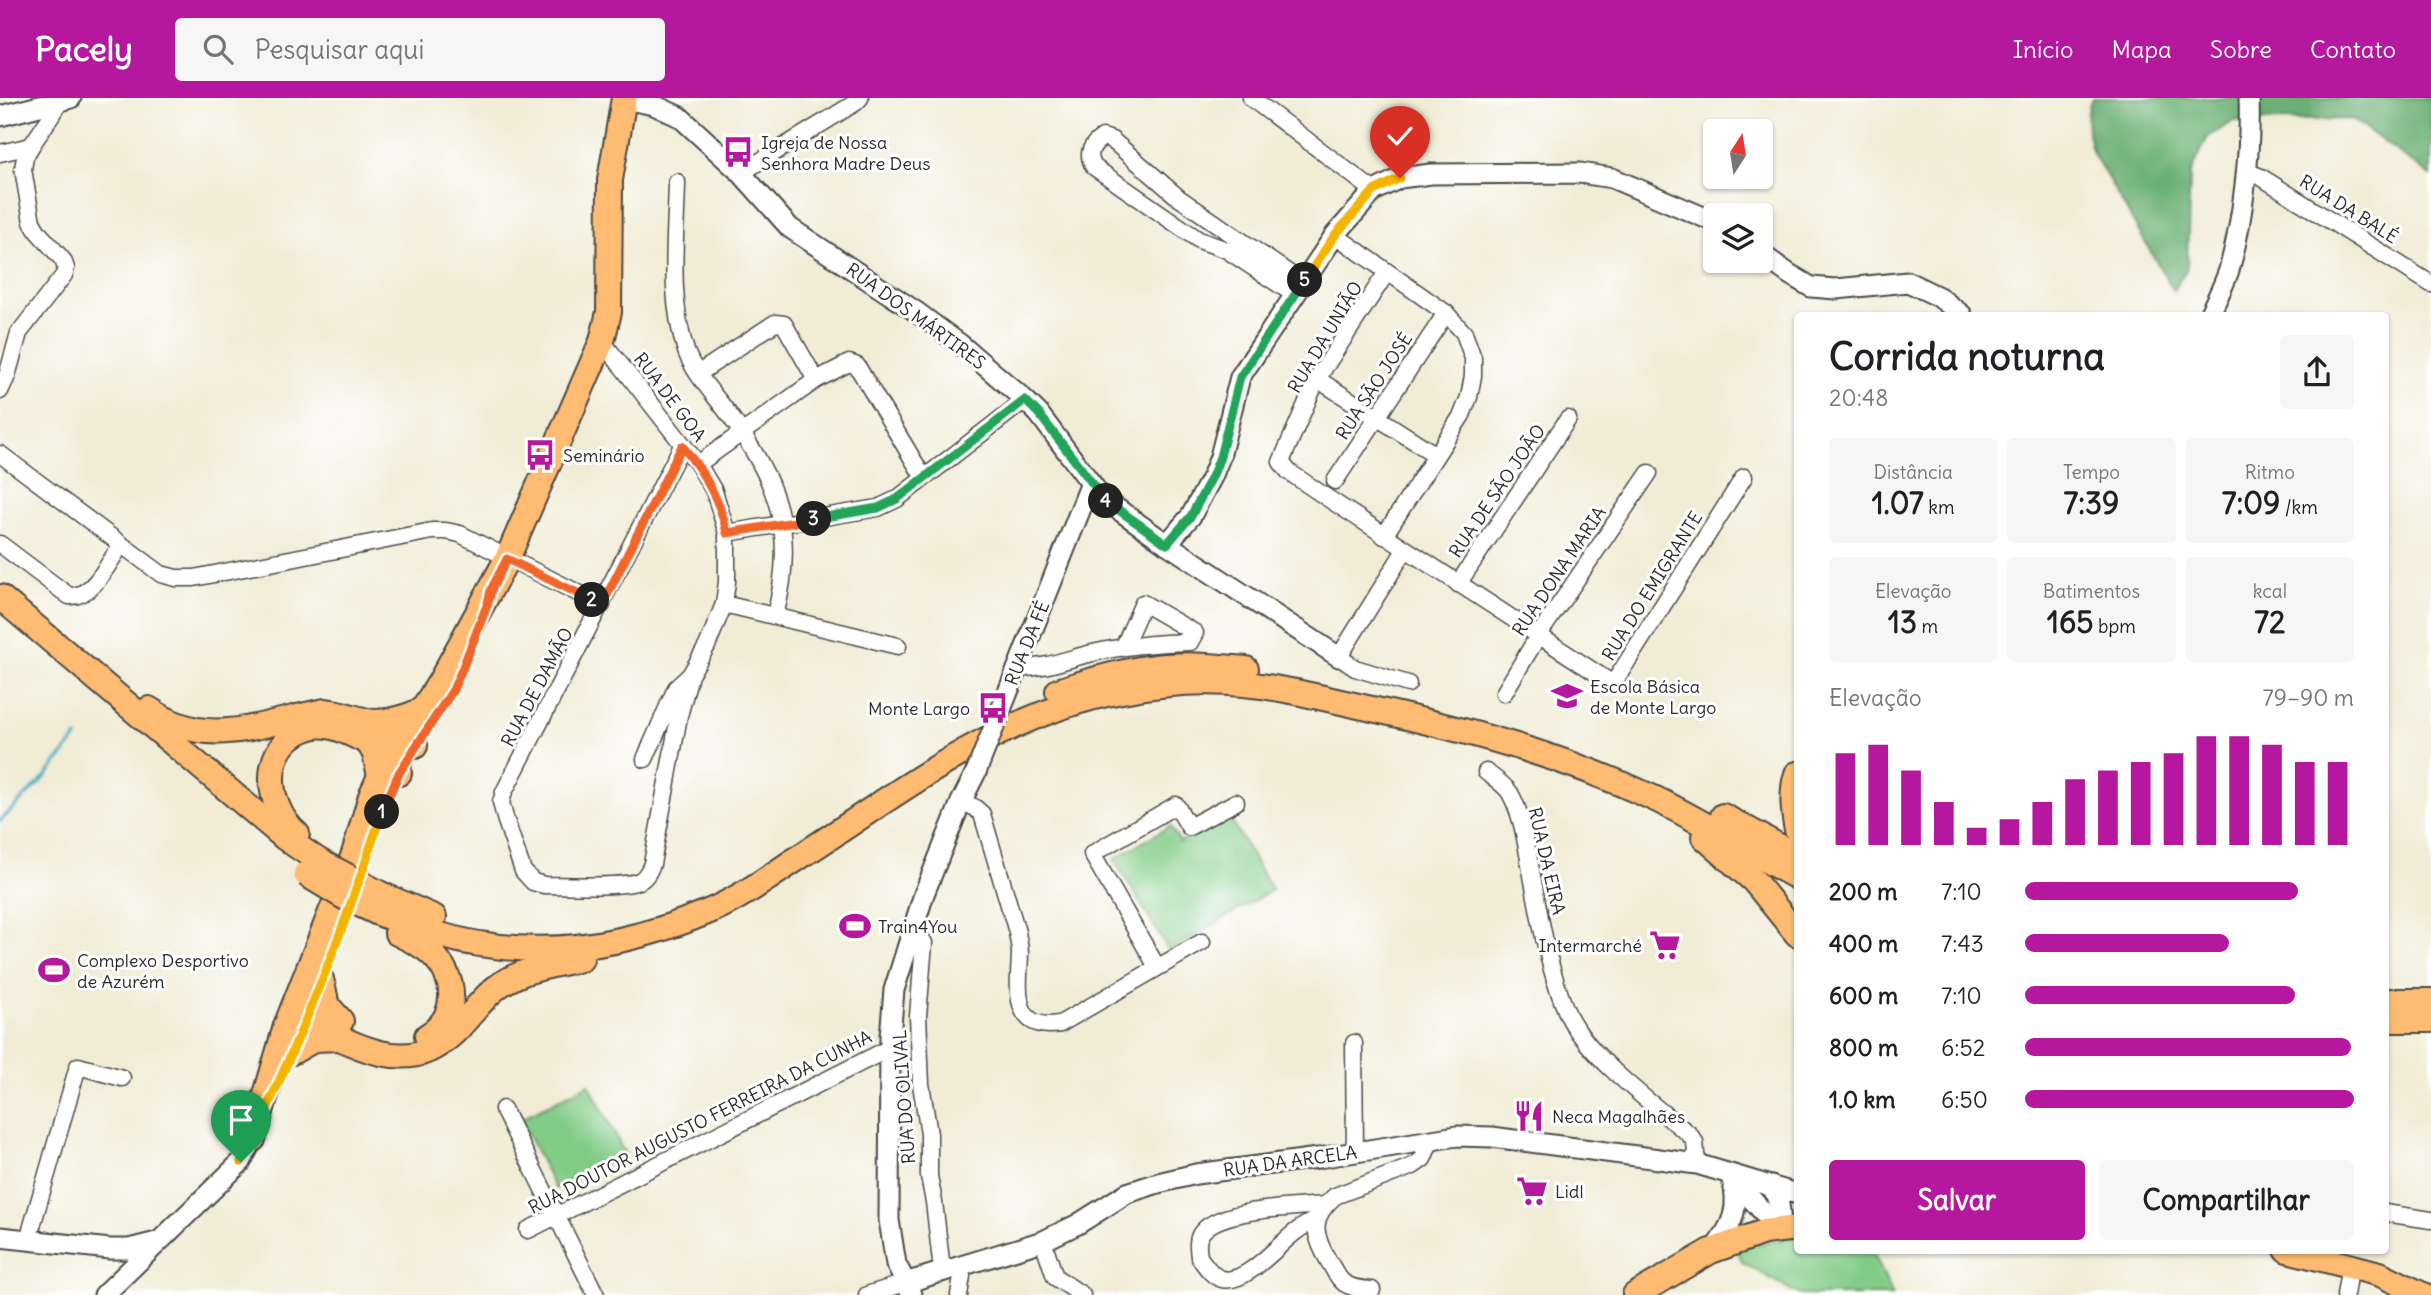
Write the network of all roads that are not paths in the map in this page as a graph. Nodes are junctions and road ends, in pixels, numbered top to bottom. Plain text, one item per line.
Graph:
1 (860, 98) edge
2 (1251, 98) edge
3 (2249, 98) edge
4 (624, 99) edge
5 (64, 100) edge
6 (0, 116) edge
7 (31, 146) junction
8 (0, 153) edge
9 (2245, 171) junction
10 (741, 173) junction
11 (677, 182) dead end
12 (1374, 191) junction
13 (1703, 217) edge
14 (1335, 235) junction
15 (1773, 262) edge
16 (1387, 272) junction
17 (2431, 284) edge
18 (1299, 289) junction
19 (1958, 312) edge
20 (2210, 312) edge
21 (1446, 313) junction
22 (602, 341) junction
23 (699, 373) junction
24 (1317, 379) junction
25 (817, 380) junction
26 (0, 391) edge
27 (1025, 400) junction
28 (1377, 416) junction
29 (1568, 419) dead end
30 (742, 433) junction
31 (682, 446) junction
32 (0, 454) edge
33 (1437, 455) junction
34 (1281, 462) joint
35 (698, 464) junction
36 (1648, 472) dead end
37 (1744, 477) dead end
38 (924, 478) junction
39 (1335, 481) dead end
40 (1091, 483) junction
41 (783, 524) junction
42 (727, 533) junction
43 (1384, 536) junction
44 (0, 544) edge
45 (1167, 544) junction
46 (121, 545) junction
47 (1405, 550) junction
48 (507, 559) junction
49 (1458, 584) junction
50 (491, 590) junction
51 (0, 597) edge
52 (724, 604) junction
53 (602, 605) junction
54 (0, 614) edge
55 (775, 617) junction
56 (1538, 636) junction
57 (898, 646) dead end
58 (1123, 648) dead end
59 (1339, 657) junction
60 (690, 675) junction
61 (1013, 678) junction
62 (1408, 684) dead end
63 (1504, 693) dead end
64 (117, 695) junction
65 (422, 710) junction
66 (368, 731) junction
67 (406, 747) junction
68 (645, 760) dead end
69 (1486, 772) dead end
70 (390, 775) junction
71 (1650, 796) junction
72 (1794, 799) edge
73 (961, 802) junction
74 (1236, 802) dead end
75 (1791, 855) edge
76 (312, 867) junction
77 (527, 876) joint
78 (749, 890) junction
79 (380, 904) junction
80 (914, 923) junction
81 (1794, 930) edge
82 (1202, 942) dead end
83 (1157, 967) junction
84 (313, 981) junction
85 (2389, 1001) edge
86 (2431, 1001) edge
87 (296, 1020) junction
88 (2389, 1020) edge
89 (2431, 1020) edge
90 (340, 1030) junction
91 (1354, 1043) dead end
92 (890, 1048) junction
93 (292, 1052) junction
94 (122, 1078) dead end
95 (503, 1109) dead end
96 (253, 1139) junction
97 (1431, 1140) junction
98 (1355, 1153) junction
99 (1697, 1164) junction
100 (1731, 1176) junction
101 (1771, 1186) junction
102 (1794, 1194) edge
103 (1321, 1212) junction
104 (2389, 1214) edge
105 (556, 1216) junction
106 (2431, 1220) edge
107 (1788, 1229) edge
108 (528, 1230) dead end
109 (0, 1237) edge
110 (28, 1240) junction
111 (159, 1241) junction
112 (1043, 1241) junction
113 (110, 1250) junction
114 (1711, 1251) junction
115 (2294, 1254) edge
116 (951, 1268) junction
117 (118, 1280) junction
118 (2350, 1286) edge
119 (909, 1289) edge
120 (1372, 1290) dead end
121 (104, 1295) edge
122 (596, 1295) edge
123 (867, 1295) edge
124 (959, 1295) edge
125 (1082, 1295) edge
126 (1635, 1295) edge
127 (2423, 1295) edge

1 - 10 street
2 - 12 street
3 - 9 street
4 - 10 street, RUA DOS MÁRTIRES
4 - 22 main road
5 - 6 street
5 - 7 street
7 - 8 street
7 - 26 street
9 - 17 street, RUA DA BALÉ
9 - 20 street
10 - 27 street, RUA DOS MÁRTIRES
11 - 23 street
12 - 13 street
12 - 14 street
14 - 16 street
14 - 18 street
15 - 19 street
16 - 21 street
16 - 24 street, RUA DA UNIÃO
18 - 18 street
18 - 45 street
21 - 28 street, RUA SÃO JOSÉ
21 - 33 street
22 - 31 street, RUA DE GOA
22 - 48 main road
23 - 25 street
23 - 30 street
24 - 28 street
24 - 34 street, RUA DA UNIÃO
25 - 30 street
25 - 38 street
27 - 38 street
27 - 40 street, RUA DOS MÁRTIRES
28 - 33 street
28 - 39 street, RUA SÃO JOSÉ
29 - 49 street, RUA DE SÃO JOÃO
30 - 35 street
30 - 41 street
31 - 35 street, RUA DE GOA
31 - 53 street, RUA DE DAMÃO
32 - 46 street
33 - 43 street
34 - 43 street, RUA DO EMIGRANTE
35 - 42 street, RUA DE GOA
36 - 56 street, RUA DONA MARIA
37 - 56 street, RUA DO EMIGRANTE
38 - 41 street
40 - 45 street, RUA DOS MÁRTIRES
40 - 61 street, RUA DA FÉ
41 - 42 street
41 - 55 street
42 - 52 street, RUA DE GOA
43 - 47 street, RUA DO EMIGRANTE
44 - 46 street
45 - 59 street, RUA DOS MÁRTIRES
46 - 48 street
47 - 49 street, RUA DO EMIGRANTE
47 - 59 street
48 - 50 main road
48 - 53 street
49 - 56 street, RUA DO EMIGRANTE
50 - 65 main road
50 - 67 main road
51 - 64 main road
52 - 55 street
52 - 60 street, RUA DE GOA
53 - 77 street, RUA DE DAMÃO
54 - 76 main road
55 - 57 street
56 - 63 street, RUA DONA MARIA
58 - 61 street
59 - 62 street, RUA DOS MÁRTIRES
60 - 68 street, RUA DE GOA
60 - 77 street, RUA DE GOA
61 - 73 street, RUA DA FÉ, bridge
64 - 66 main road
64 - 76 main road
65 - 66 main road
65 - 67 main road
66 - 67 main road
66 - 70 main road
66 - 76 main road
67 - 70 main road
69 - 99 street, RUA DA EIRA
70 - 84 main road
71 - 75 main road
71 - 78 main road
71 - 81 main road
72 - 75 main road
73 - 80 street, RUA DA FÉ
73 - 83 street
74 - 83 street
75 - 79 main road
76 - 79 main road, bridge
78 - 79 main road
78 - 90 main road
79 - 90 main road
80 - 92 street, RUA DA FÉ
80 - 116 street, RUA DO OLIVAL
82 - 83 street
84 - 87 main road
84 - 90 main road
85 - 86 main road
87 - 90 main road
87 - 93 main road
87 - 96 main road
88 - 89 main road
90 - 93 main road
91 - 98 street
92 - 105 street, RUA DOUTOR AUGUSTO FERREIRA DA CUNHA
92 - 119 street, RUA DA FÉ
93 - 96 main road
94 - 110 street
95 - 105 street
96 - 111 street
97 - 98 street, RUA DA ARCELA
97 - 99 street, RUA DA ARCELA
97 - 103 street
98 - 112 street, RUA DA ARCELA
99 - 100 street, RUA DA ARCELA
100 - 101 street, RUA DA ARCELA
100 - 107 street
100 - 114 street
101 - 102 street, RUA DA ARCELA
101 - 107 street
103 - 103 street
103 - 120 street
104 - 106 street
105 - 108 street, RUA DOUTOR AUGUSTO FERREIRA DA CUNHA
105 - 122 street
107 - 114 main road
109 - 110 street
110 - 113 street
111 - 113 street
111 - 117 street
112 - 116 street, RUA DA ARCELA
112 - 125 street
113 - 117 street
114 - 126 main road
115 - 118 main road
116 - 119 street, RUA DA ARCELA
116 - 124 street, RUA DO OLIVAL
117 - 121 street
118 - 127 main road
119 - 123 street, RUA DA ARCELA

